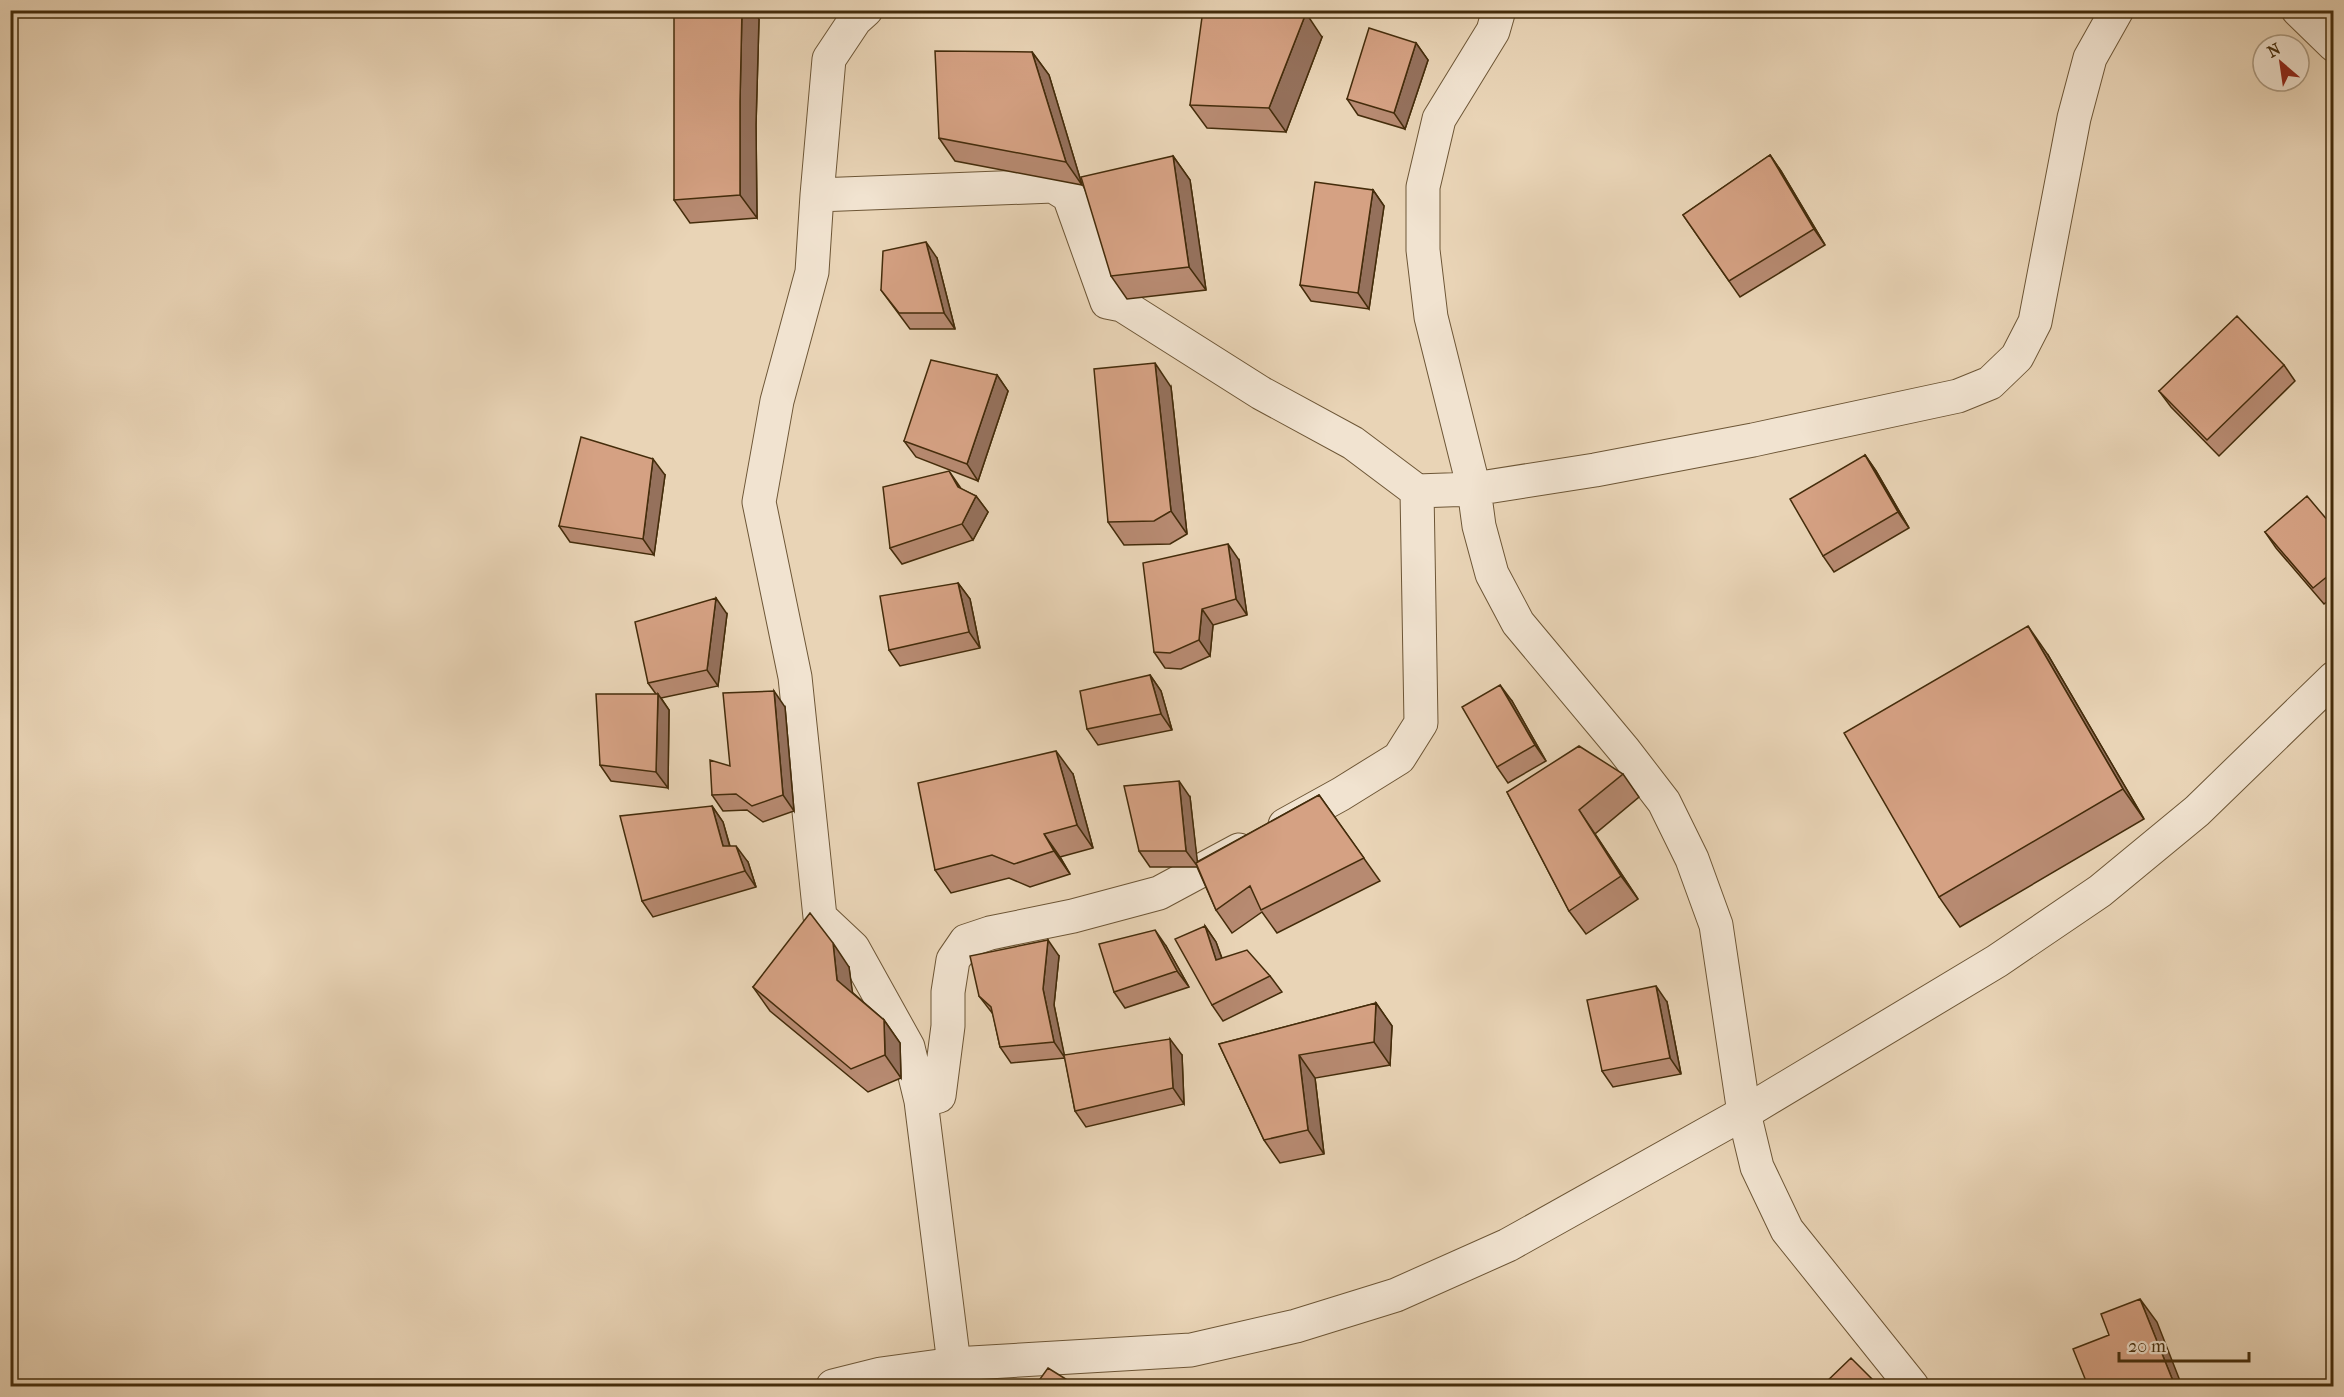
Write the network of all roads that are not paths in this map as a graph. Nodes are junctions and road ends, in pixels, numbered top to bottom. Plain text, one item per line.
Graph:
1 (866, 10) edge
2 (1499, 10) edge
3 (2117, 10) edge
4 (2298, 10) edge
5 (2334, 45) edge
6 (817, 195) junction
7 (1474, 489) junction
8 (1417, 491) junction
9 (2334, 678) edge
10 (921, 1101) junction
11 (1744, 1113) junction
12 (954, 1364) junction
13 (833, 1386) edge
14 (1912, 1386) edge

1 - 6 street
2 - 7 street
3 - 7 street
4 - 5 street
6 - 8 street
6 - 10 street
7 - 8 street
7 - 11 street
8 - 10 street
9 - 11 street
10 - 12 street
11 - 12 street
11 - 14 street
12 - 13 street

